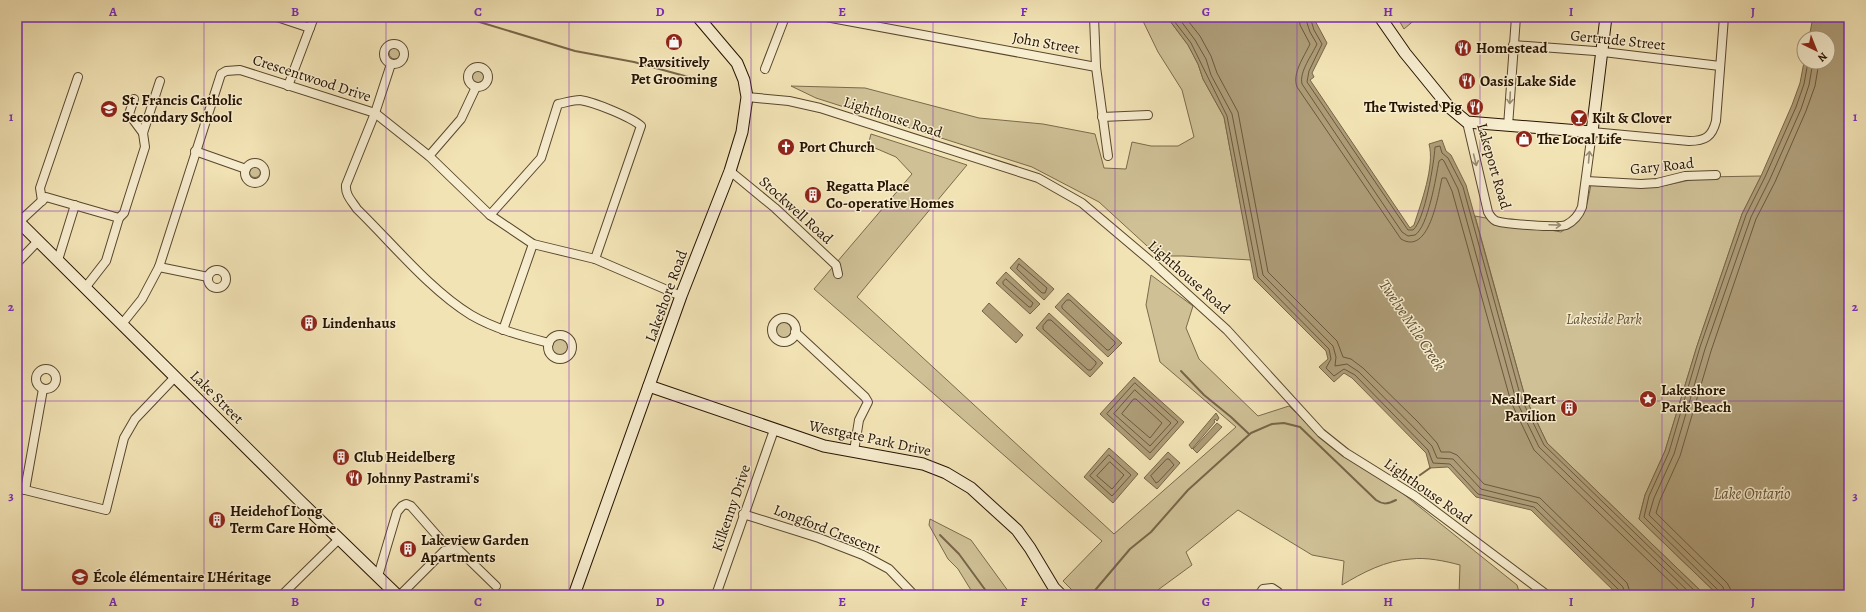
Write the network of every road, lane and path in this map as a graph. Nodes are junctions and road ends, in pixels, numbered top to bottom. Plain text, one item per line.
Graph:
1 (277, 17) edge
2 (314, 17) edge
3 (698, 17) edge
4 (785, 17) edge
5 (826, 17) edge
6 (1094, 17) edge
7 (1380, 17) edge
8 (1516, 17) edge
9 (1606, 17) edge
10 (1724, 17) edge
11 (310, 28) junction
12 (1513, 45) junction
13 (1603, 52) junction
14 (391, 64) dead end
15 (1720, 66) junction
16 (1096, 67) junction
17 (765, 69) dead end
18 (78, 77) dead end
19 (160, 81) dead end
20 (288, 86) junction
21 (476, 87) dead end
22 (747, 97) junction
23 (134, 99) dead end
24 (375, 113) junction
25 (1148, 115) dead end
26 (1102, 117) junction
27 (1467, 122) junction
28 (1508, 126) junction
29 (1592, 132) junction
30 (143, 133) junction
31 (195, 151) junction
32 (429, 156) junction
33 (1108, 156) dead end
34 (246, 169) dead end
35 (730, 170) junction
36 (1716, 175) dead end
37 (1586, 181) junction
38 (42, 201) junction
39 (75, 205) junction
40 (490, 215) junction
41 (119, 218) junction
42 (18, 221) edge
43 (38, 241) junction
44 (533, 244) junction
45 (594, 259) junction
46 (58, 260) junction
47 (17, 263) edge
48 (159, 266) junction
49 (838, 274) dead end
50 (208, 277) dead end
51 (85, 288) junction
52 (681, 296) junction
53 (122, 324) junction
54 (503, 330) junction
55 (795, 332) dead end
56 (549, 343) dead end
57 (175, 377) junction
58 (649, 386) junction
59 (43, 389) dead end
60 (774, 430) junction
61 (854, 451) junction
62 (21, 489) edge
63 (743, 514) junction
64 (339, 539) junction
65 (440, 539) dead end
66 (378, 576) junction
67 (496, 586) dead end
68 (282, 595) edge
69 (398, 595) edge
70 (574, 595) edge
71 (716, 595) edge
72 (914, 595) edge
73 (1061, 595) edge
74 (1259, 595) edge
75 (1279, 595) edge
76 (1547, 595) edge

1 - 11 street
2 - 11 street
3 - 22 main road, Lakeshore Road
4 - 17 street
5 - 16 street, John Street
6 - 16 street
7 - 27 main road, Lakeport Road
8 - 12 street
9 - 13 main road
10 - 15 street
11 - 20 street
12 - 13 street, Gertrude Street
12 -> 28 street
13 - 15 street, Gertrude Street
13 - 29 main road
14 - 24 street
15 - 29 street
16 - 26 street
18 - 38 street
19 - 30 street
20 - 24 street, Crescentwood Drive
20 - 31 street, Crescentwood Drive
21 - 32 street
22 - 35 main road, Lakeshore Road
22 - 76 street, Lighthouse Road
23 - 30 street
24 - 32 street, Crescentwood Drive
24 - 54 street
25 - 26 street
26 - 33 street
27 - 28 main road
27 -> 37 street, Lakeport Road
28 - 29 main road
37 -> 29 street
30 - 41 street
31 - 34 street
31 - 48 street, Crescentwood Drive
32 - 40 street, Crescentwood Drive
35 - 49 street, Stockwell Road
35 - 52 main road, Lakeshore Road
36 - 37 street, Gary Road
38 - 39 street
38 - 42 street
39 - 41 street
39 - 46 street
40 - 44 street, Crescentwood Drive
40 - 45 street
41 - 51 street
42 - 43 main road, Lake Street
43 - 46 main road, Lake Street
43 - 47 street
44 - 45 street, Crescentwood Drive
44 - 54 street
45 - 52 street, Crescentwood Drive
46 - 51 main road, Lake Street
48 - 50 street
48 - 53 street, Crescentwood Drive
51 - 53 main road, Lake Street
52 - 58 main road, Lakeshore Road
53 - 57 main road, Lake Street
54 - 56 street
55 - 61 street
57 - 62 street
57 - 64 main road, Lake Street
58 - 60 main road, Westgate Park Drive
58 - 70 main road, Lakeshore Road
59 - 62 street
60 - 61 main road, Westgate Park Drive
60 - 63 street, Kilkenny Drive
61 - 73 main road, Westgate Park Drive
63 - 71 street, Kilkenny Drive
63 - 72 street, Longford Crescent
64 - 66 main road, Lake Street
64 - 68 street
65 - 66 street
66 - 69 main road, Lake Street
67 - 69 street
74 - 75 street

